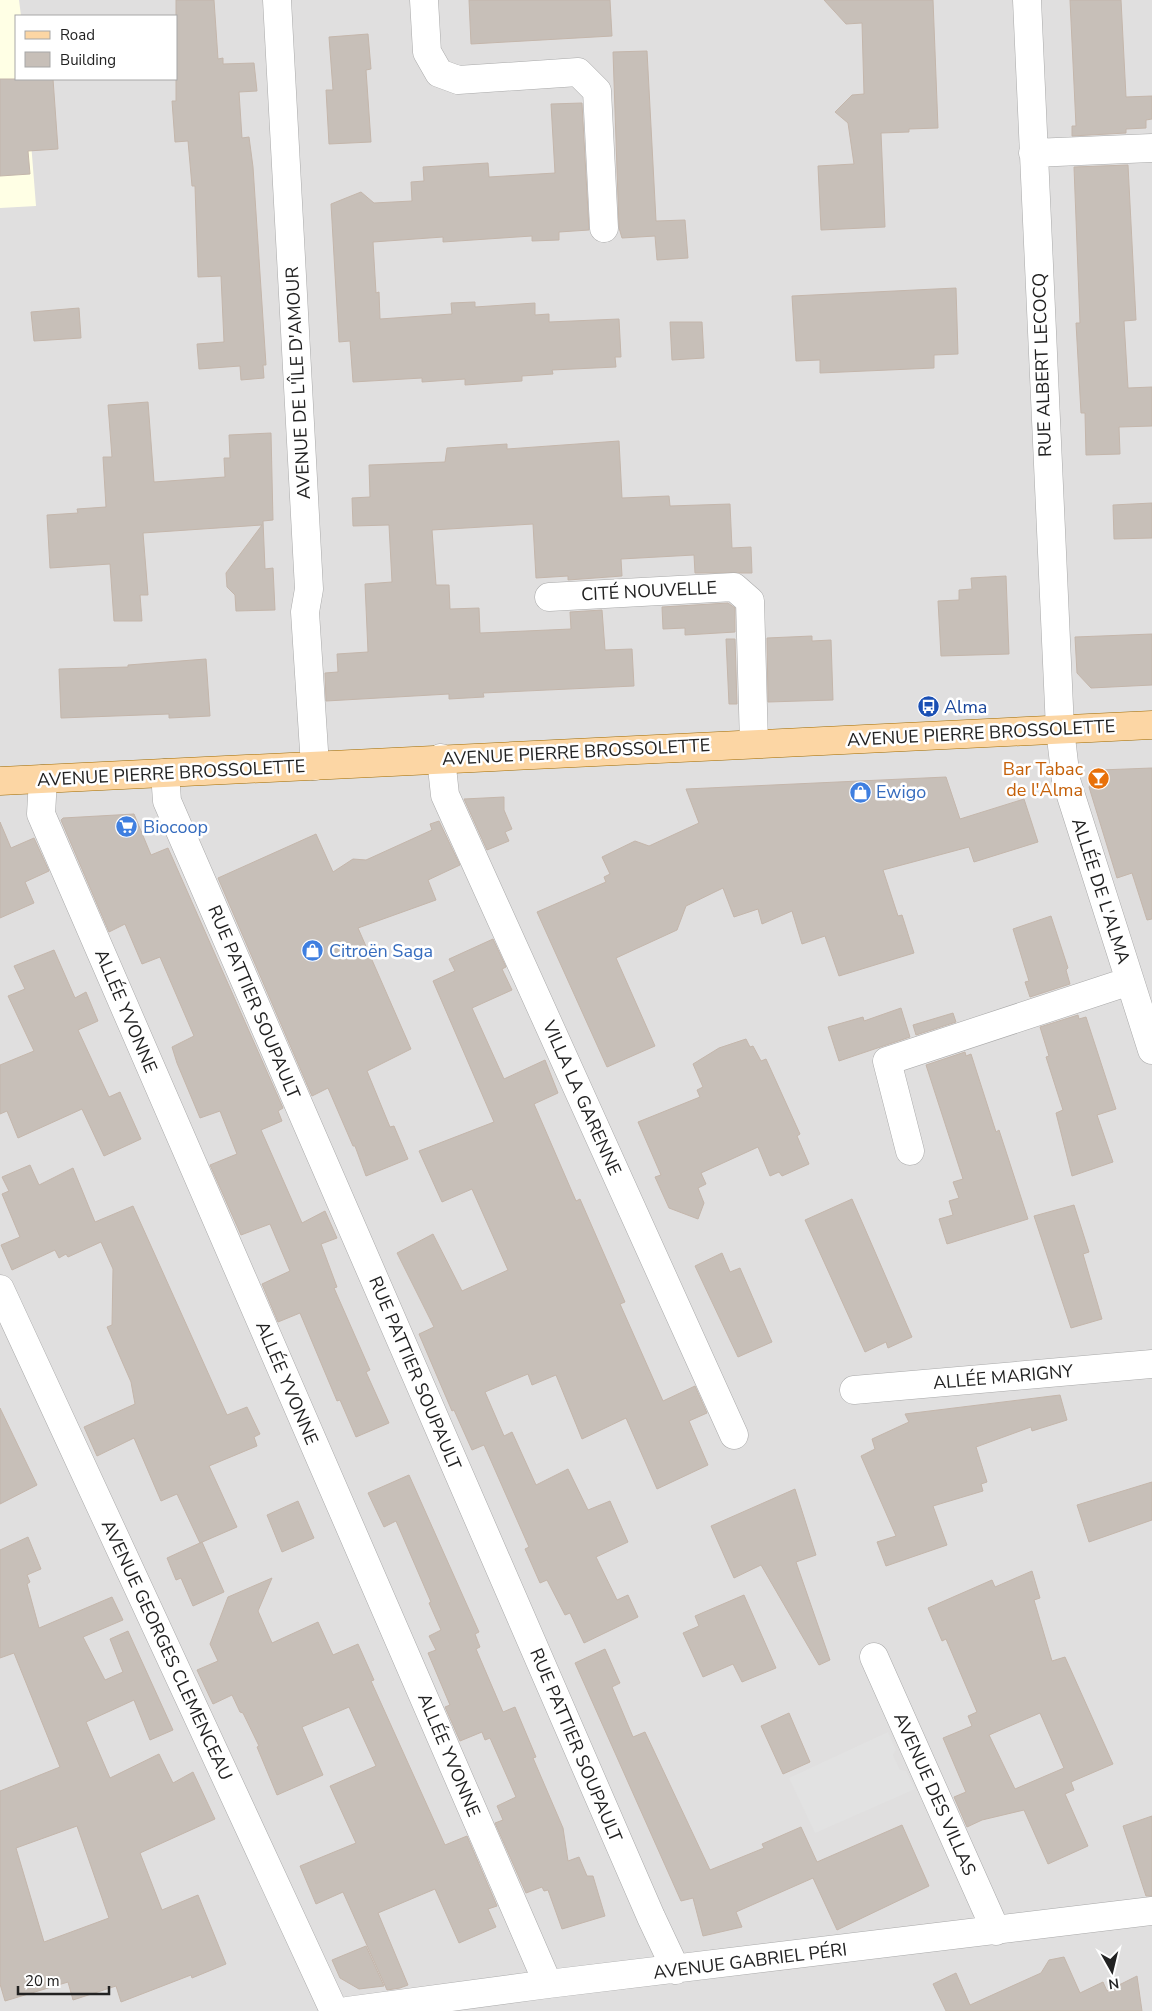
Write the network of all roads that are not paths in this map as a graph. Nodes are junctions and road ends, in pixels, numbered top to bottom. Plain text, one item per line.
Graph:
1 (277, 0) edge
2 (424, 0) edge
3 (1026, 0) edge
4 (1152, 148) edge
5 (1033, 153) junction
6 (604, 228) dead end
7 (549, 596) dead end
8 (1152, 725) edge
9 (1060, 730) junction
10 (754, 744) junction
11 (441, 758) junction
12 (315, 766) junction
13 (165, 773) junction
14 (43, 780) junction
15 (0, 781) edge
16 (1130, 981) junction
17 (1152, 1050) edge
18 (910, 1151) dead end
19 (0, 1289) edge
20 (1152, 1364) edge
21 (854, 1390) dead end
22 (734, 1435) dead end
23 (874, 1657) dead end
24 (1152, 1911) edge
25 (996, 1930) junction
26 (676, 1970) junction
27 (548, 1984) junction
28 (334, 2011) edge
29 (347, 2011) edge

1 - 12 street, AVENUE DE L'ÎLE D'AMOUR
2 - 6 street
3 - 5 street, RUE ALBERT LECOCQ
4 - 5 street
5 - 9 street, RUE ALBERT LECOCQ
7 - 10 street, CITÉ NOUVELLE
8 - 9 main road, AVENUE PIERRE BROSSOLETTE
9 - 10 main road, AVENUE PIERRE BROSSOLETTE
9 - 16 street, ALLÉE DE L'ALMA
10 - 11 main road, AVENUE PIERRE BROSSOLETTE
11 - 12 main road, AVENUE PIERRE BROSSOLETTE
11 - 22 street, VILLA LA GARENNE
12 - 13 main road, AVENUE PIERRE BROSSOLETTE
13 - 14 main road, AVENUE PIERRE BROSSOLETTE
13 - 26 street, RUE PATTIER SOUPAULT
14 - 15 main road, AVENUE PIERRE BROSSOLETTE
14 - 27 street, ALLÉE YVONNE
16 - 17 street, ALLÉE DE L'ALMA
16 - 18 street
19 - 28 street, AVENUE GEORGES CLEMENCEAU
20 - 21 street, ALLÉE MARIGNY
23 - 25 street, AVENUE DES VILLAS
24 - 25 street, AVENUE GABRIEL PÉRI
25 - 26 street, AVENUE GABRIEL PÉRI
26 - 27 street, AVENUE GABRIEL PÉRI
27 - 29 street, AVENUE GABRIEL PÉRI

